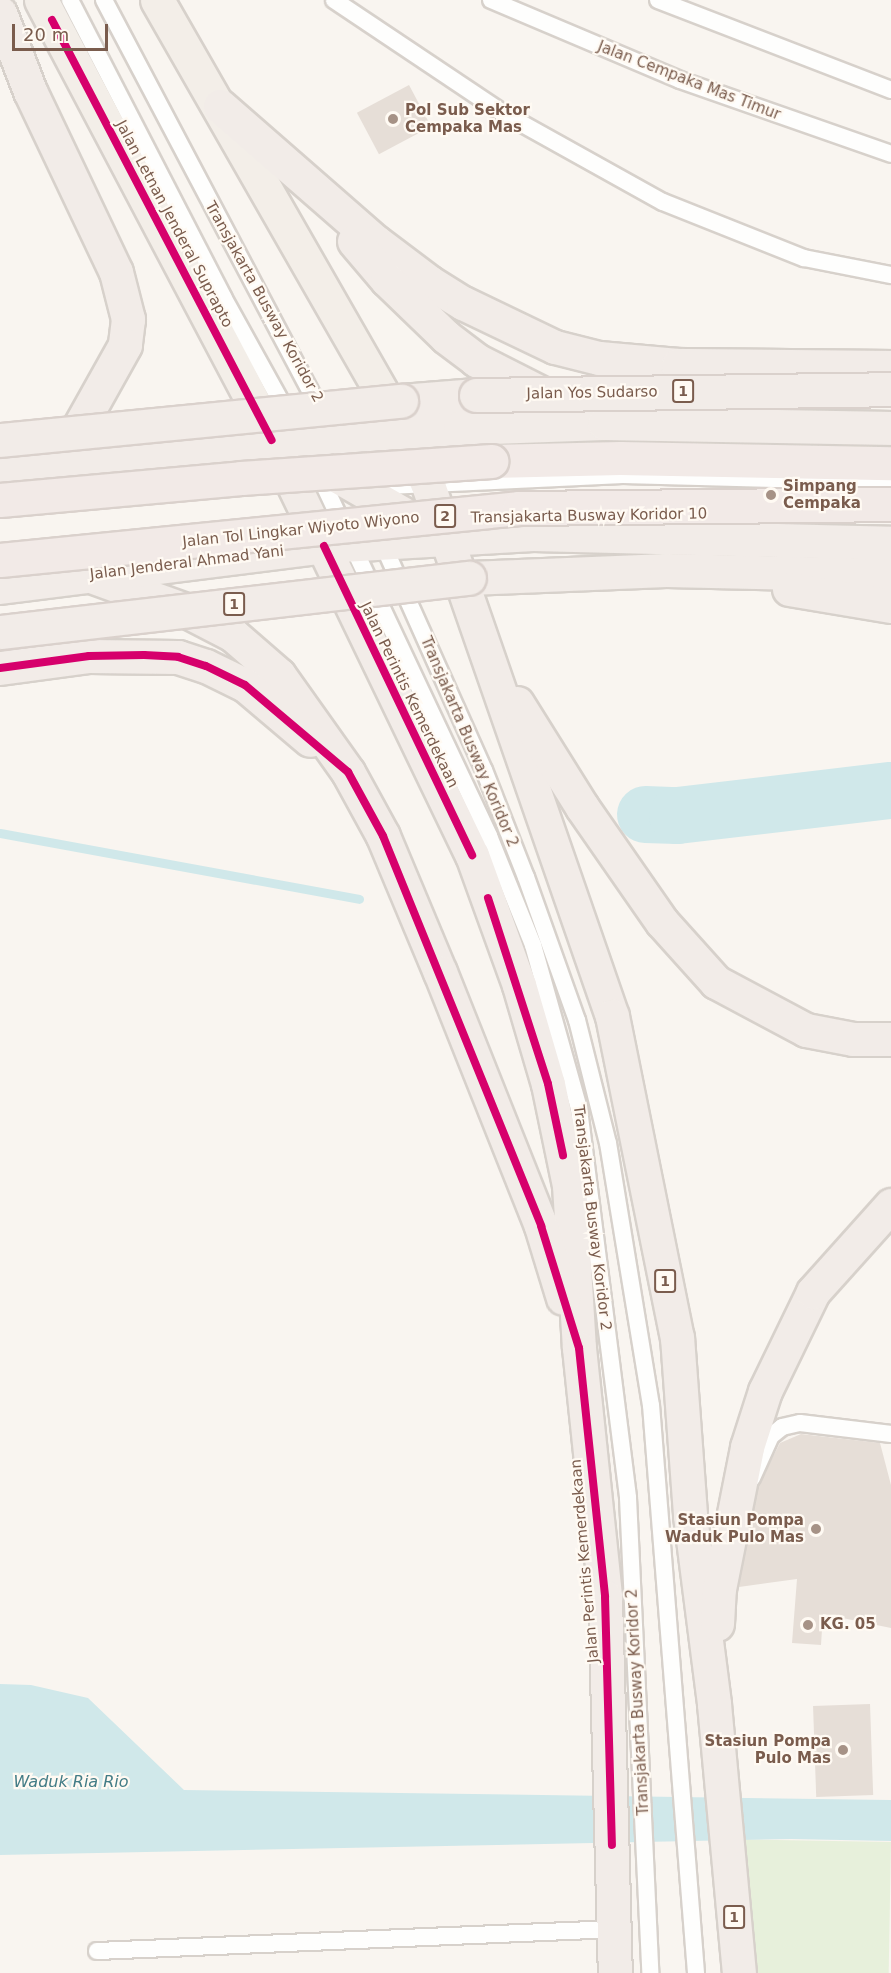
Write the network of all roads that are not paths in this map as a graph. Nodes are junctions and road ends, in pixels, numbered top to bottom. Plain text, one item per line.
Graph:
1 (19, 0) edge
2 (104, 0) edge
3 (157, 0) edge
4 (334, 0) edge
5 (658, 0) edge
6 (495, 1) edge
7 (55, 7) edge
8 (0, 13) edge
9 (891, 90) edge
10 (220, 106) junction
11 (891, 154) edge
12 (314, 190) junction
13 (891, 275) edge
14 (891, 367) edge
15 (891, 389) edge
16 (402, 416) junction
17 (604, 423) junction
18 (891, 428) edge
19 (336, 436) junction
20 (0, 440) edge
21 (60, 461) junction
22 (891, 463) edge
23 (302, 464) junction
24 (0, 467) edge
25 (891, 482) edge
26 (428, 485) junction
27 (360, 487) junction
28 (0, 500) edge
29 (891, 504) edge
30 (0, 508) edge
31 (891, 517) edge
32 (432, 525) junction
33 (347, 532) junction
34 (891, 543) edge
35 (0, 546) edge
36 (0, 560) edge
37 (666, 570) junction
38 (88, 575) junction
39 (891, 575) edge
40 (0, 586) edge
41 (891, 606) edge
42 (0, 632) edge
43 (486, 654) junction
44 (0, 668) edge
45 (348, 772) junction
46 (498, 892) junction
47 (891, 1039) edge
48 (891, 1204) edge
49 (579, 1348) junction
50 (891, 1434) edge
51 (732, 1522) junction
52 (714, 1704) junction
53 (627, 1778) junction
54 (615, 1929) junction
55 (97, 1951) dead end
56 (615, 1973) edge
57 (650, 1973) edge
58 (696, 1973) edge
59 (740, 1973) edge

1 - 7 main road, Jalan Letnan Jenderal Suprapto
2 - 19 lane, Transjakarta Busway Koridor 2
3 - 10 main road
4 - 13 lane
5 - 9 lane
6 - 11 lane, Jalan Cempaka Mas Timur
7 - 23 main road, Jalan Letnan Jenderal Suprapto
8 - 21 highway
10 - 12 highway
10 - 16 main road
12 - 14 highway
12 - 17 highway
15 - 16 highway, Jalan Yos Sudarso / 1, bridge
16 - 17 highway, Jalan Yos Sudarso / 1
16 - 19 highway, 1
16 - 20 highway, 1, bridge
16 - 26 highway, 1
16 - 27 highway
17 - 18 highway, Jalan Yos Sudarso / 1
19 - 23 highway, 1
19 - 27 lane, Transjakarta Busway Koridor 2
21 - 23 highway, 1
21 - 24 highway, 1
22 - 28 highway, bridge
23 - 27 highway
23 - 30 lane
23 - 33 highway, Jalan Perintis Kemerdekaan
25 - 26 lane
26 - 27 lane
26 - 32 highway, 1
27 - 32 highway
27 - 33 highway
29 - 36 highway, Jalan Tol Lingkar Wiyoto Wiyono / 2, bridge
31 - 32 lane, Transjakarta Busway Koridor 10
32 - 33 highway, Jalan Jenderal Ahmad Yani
32 - 34 highway
32 - 43 highway, 1
33 - 35 lane
33 - 38 highway, Jalan Jenderal Ahmad Yani
33 - 46 highway, Jalan Perintis Kemerdekaan
33 - 58 lane, Transjakarta Busway Koridor 2
37 - 39 highway, 1
37 - 41 highway
37 - 42 highway, 1, bridge
38 - 40 highway, Jalan Jenderal Ahmad Yani
38 - 45 highway
43 - 47 highway
43 - 52 highway, 1
44 - 45 highway
45 - 49 highway
46 - 49 highway, Jalan Perintis Kemerdekaan
46 - 53 lane, Transjakarta Busway Koridor 2
48 - 51 highway
49 - 53 highway, Jalan Perintis Kemerdekaan
50 - 51 lane
51 - 52 highway
52 - 59 highway, 1
53 - 54 highway, Jalan Perintis Kemerdekaan
53 - 57 lane, Transjakarta Busway Koridor 2
54 - 55 lane
54 - 56 highway, Jalan Perintis Kemerdekaan

